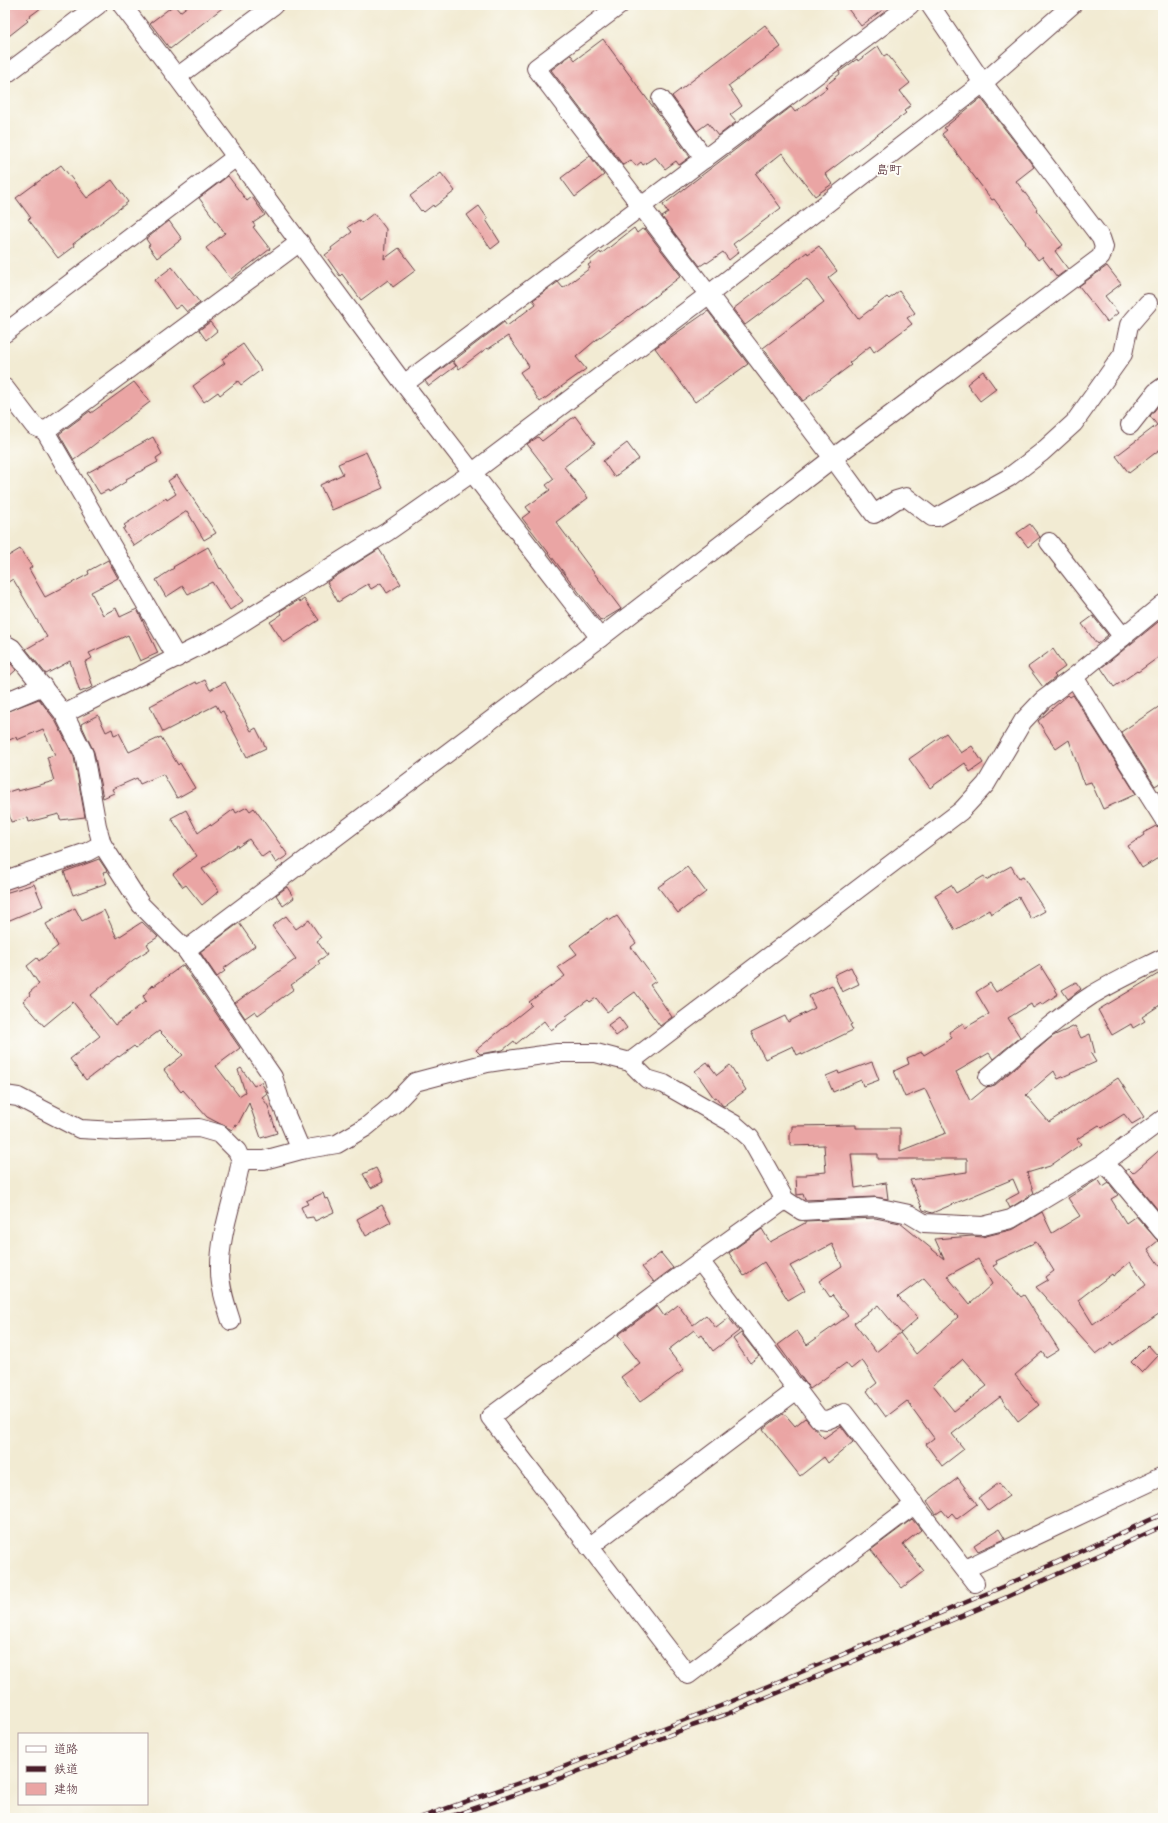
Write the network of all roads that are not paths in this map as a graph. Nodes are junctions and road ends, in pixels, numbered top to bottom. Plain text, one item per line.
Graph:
1 (98, 5) edge
2 (122, 5) edge
3 (274, 5) edge
4 (620, 5) edge
5 (910, 5) edge
6 (930, 5) edge
7 (1072, 5) edge
8 (5, 75) edge
9 (177, 77) junction
10 (983, 83) junction
11 (661, 99) dead end
12 (236, 157) junction
13 (705, 159) junction
14 (642, 206) junction
15 (300, 242) junction
16 (708, 295) junction
17 (1148, 303) dead end
18 (5, 333) edge
19 (404, 384) junction
20 (1163, 387) edge
21 (5, 388) edge
22 (1130, 425) dead end
23 (45, 432) junction
24 (833, 458) junction
25 (473, 472) junction
26 (1049, 542) dead end
27 (1163, 604) edge
28 (1123, 637) junction
29 (600, 638) junction
30 (5, 644) edge
31 (177, 658) junction
32 (1074, 677) junction
33 (43, 686) junction
34 (5, 702) edge
35 (64, 714) junction
36 (1163, 818) edge
37 (102, 844) junction
38 (5, 880) edge
39 (186, 950) junction
40 (1163, 958) edge
41 (630, 1062) junction
42 (988, 1077) dead end
43 (5, 1095) edge
44 (1163, 1119) edge
45 (301, 1150) junction
46 (241, 1160) junction
47 (1104, 1163) junction
48 (785, 1200) junction
49 (1163, 1232) edge
50 (700, 1261) junction
51 (231, 1321) dead end
52 (798, 1389) junction
53 (1163, 1476) edge
54 (915, 1504) junction
55 (589, 1547) junction

1 - 8 street
2 - 9 street
3 - 9 street
4 - 14 street
5 - 13 street
6 - 10 street
7 - 10 street
9 - 12 street
10 - 16 street
10 - 24 street
11 - 13 street
12 - 15 street
12 - 18 street
13 - 14 street
14 - 16 street
14 - 19 street
15 - 19 street
15 - 23 street
16 - 24 street
16 - 25 street
17 - 24 street
19 - 25 street
20 - 22 street
21 - 23 street
23 - 31 street
24 - 29 street
25 - 29 street
25 - 31 street
26 - 28 street
27 - 28 street
28 - 32 street
29 - 39 street
30 - 33 street
31 - 35 street
32 - 36 street
32 - 41 street
33 - 34 street
33 - 35 street
35 - 37 street
37 - 38 street
37 - 39 street
39 - 45 street
40 - 42 street
41 - 45 street
41 - 48 street
43 - 46 street
44 - 47 street
45 - 46 street
46 - 51 street
47 - 48 street
47 - 49 street
48 - 50 street
50 - 52 street
50 - 55 street
52 - 54 street
52 - 55 street
53 - 54 street
54 - 55 street

